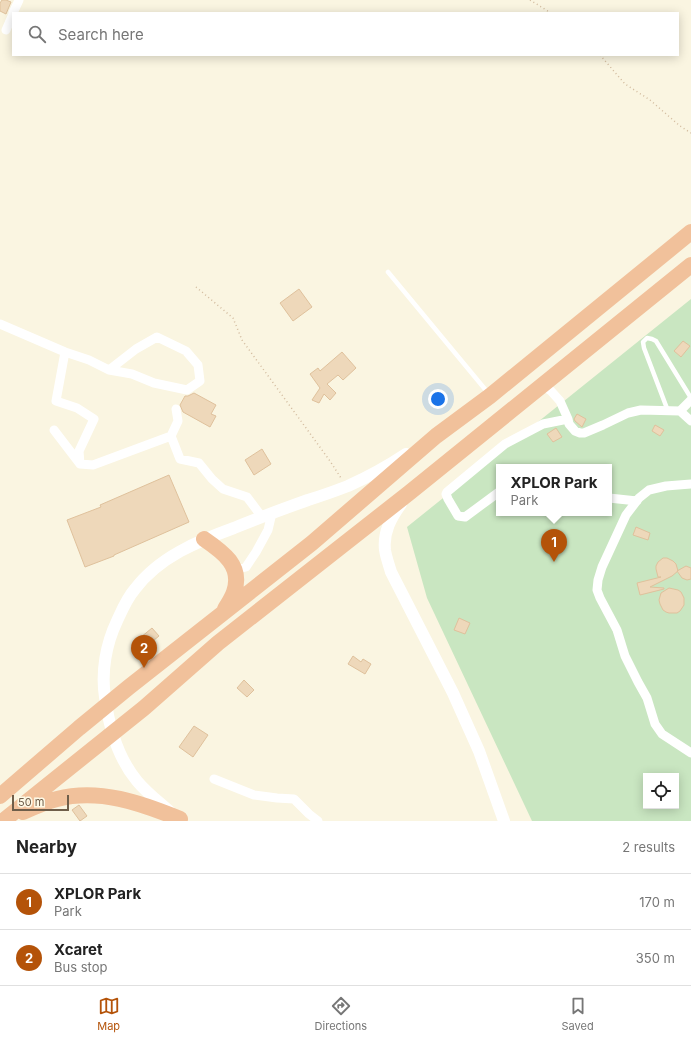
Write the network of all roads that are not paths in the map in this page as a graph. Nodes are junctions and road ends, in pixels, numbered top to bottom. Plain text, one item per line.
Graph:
1 (19, 0) edge
2 (14, 12) edge
3 (12, 16) edge
4 (6, 30) dead end
5 (691, 232) edge
6 (691, 265) edge
7 (388, 272) dead end
8 (0, 324) edge
9 (65, 352) junction
10 (109, 370) junction
11 (542, 385) junction
12 (490, 396) junction
13 (691, 399) edge
14 (176, 409) dead end
15 (668, 411) junction
16 (680, 411) junction
17 (568, 419) junction
18 (691, 421) edge
19 (54, 430) dead end
20 (171, 436) junction
21 (436, 436) junction
22 (80, 464) junction
23 (691, 484) edge
24 (409, 493) junction
25 (496, 494) edge
26 (612, 498) edge
27 (637, 501) junction
28 (267, 515) junction
29 (204, 539) junction
30 (234, 570) junction
31 (223, 614) junction
32 (691, 753) edge
33 (214, 779) dead end
34 (0, 796) edge
35 (182, 820) edge
36 (4, 821) edge
37 (318, 821) edge
38 (504, 821) edge

1 - 2 street
3 - 4 street
5 - 12 highway
6 - 11 highway
7 - 12 lane
8 - 9 street
9 - 10 street
9 - 22 street
10 - 10 street
11 - 17 street
11 - 24 highway
12 - 21 highway
13 - 15 lane
13 - 16 street
14 - 20 street
15 - 16 street
15 - 17 street
16 - 18 street
17 - 25 street
19 - 22 street
20 - 22 street
20 - 28 street
21 - 28 main road
21 - 31 highway
23 - 27 street
24 - 36 highway
24 - 38 main road
26 - 27 street
27 - 32 street
28 - 29 main road
28 - 30 street
29 - 30 highway
29 - 35 main road
30 - 31 highway
31 - 34 highway
33 - 37 street
35 - 36 highway

